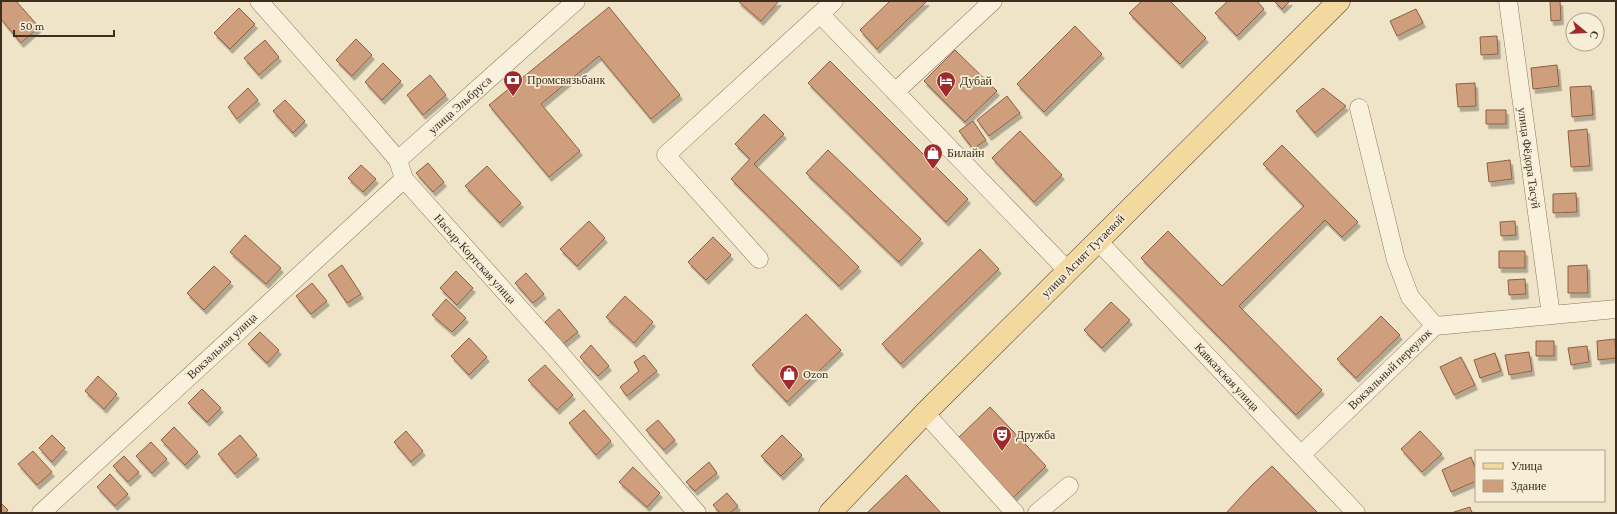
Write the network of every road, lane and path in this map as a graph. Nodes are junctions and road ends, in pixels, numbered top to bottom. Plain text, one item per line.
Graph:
1 (259, 1) edge
2 (576, 1) edge
3 (834, 1) edge
4 (993, 1) edge
5 (1339, 1) edge
6 (1508, 1) edge
7 (820, 14) junction
8 (895, 92) junction
9 (1359, 108) dead end
10 (398, 160) junction
11 (404, 179) junction
12 (1098, 241) junction
13 (759, 259) dead end
14 (1068, 271) junction
15 (1616, 309) edge
16 (1551, 315) junction
17 (1435, 326) junction
18 (925, 413) junction
19 (1301, 455) junction
20 (1068, 486) dead end
21 (1008, 511) edge
22 (41, 513) edge
23 (697, 513) edge
24 (830, 513) edge
25 (1037, 513) edge
26 (1356, 513) edge

1 - 10 street, Насыр-Кортская улица
2 - 10 street, улица Эльбруса
3 - 7 street
4 - 8 street
5 - 12 main road, улица Асият Тутаевой
6 - 16 street, улица Фёдора Тасуй
7 - 8 street
7 - 13 street
8 - 14 street
9 - 17 street
10 - 11 street, Насыр-Кортская улица
11 - 22 street, Вокзальная улица
11 - 23 street, Насыр-Кортская улица
12 - 14 main road, улица Асият Тутаевой
12 - 19 street, Кавказская улица
14 - 18 main road, улица Асият Тутаевой
15 - 16 street, Вокзальный переулок
16 - 17 street, Вокзальный переулок
17 - 19 street, Вокзальный переулок
18 - 21 street
18 - 24 main road, улица Асият Тутаевой
19 - 26 street, Кавказская улица
20 - 25 street

